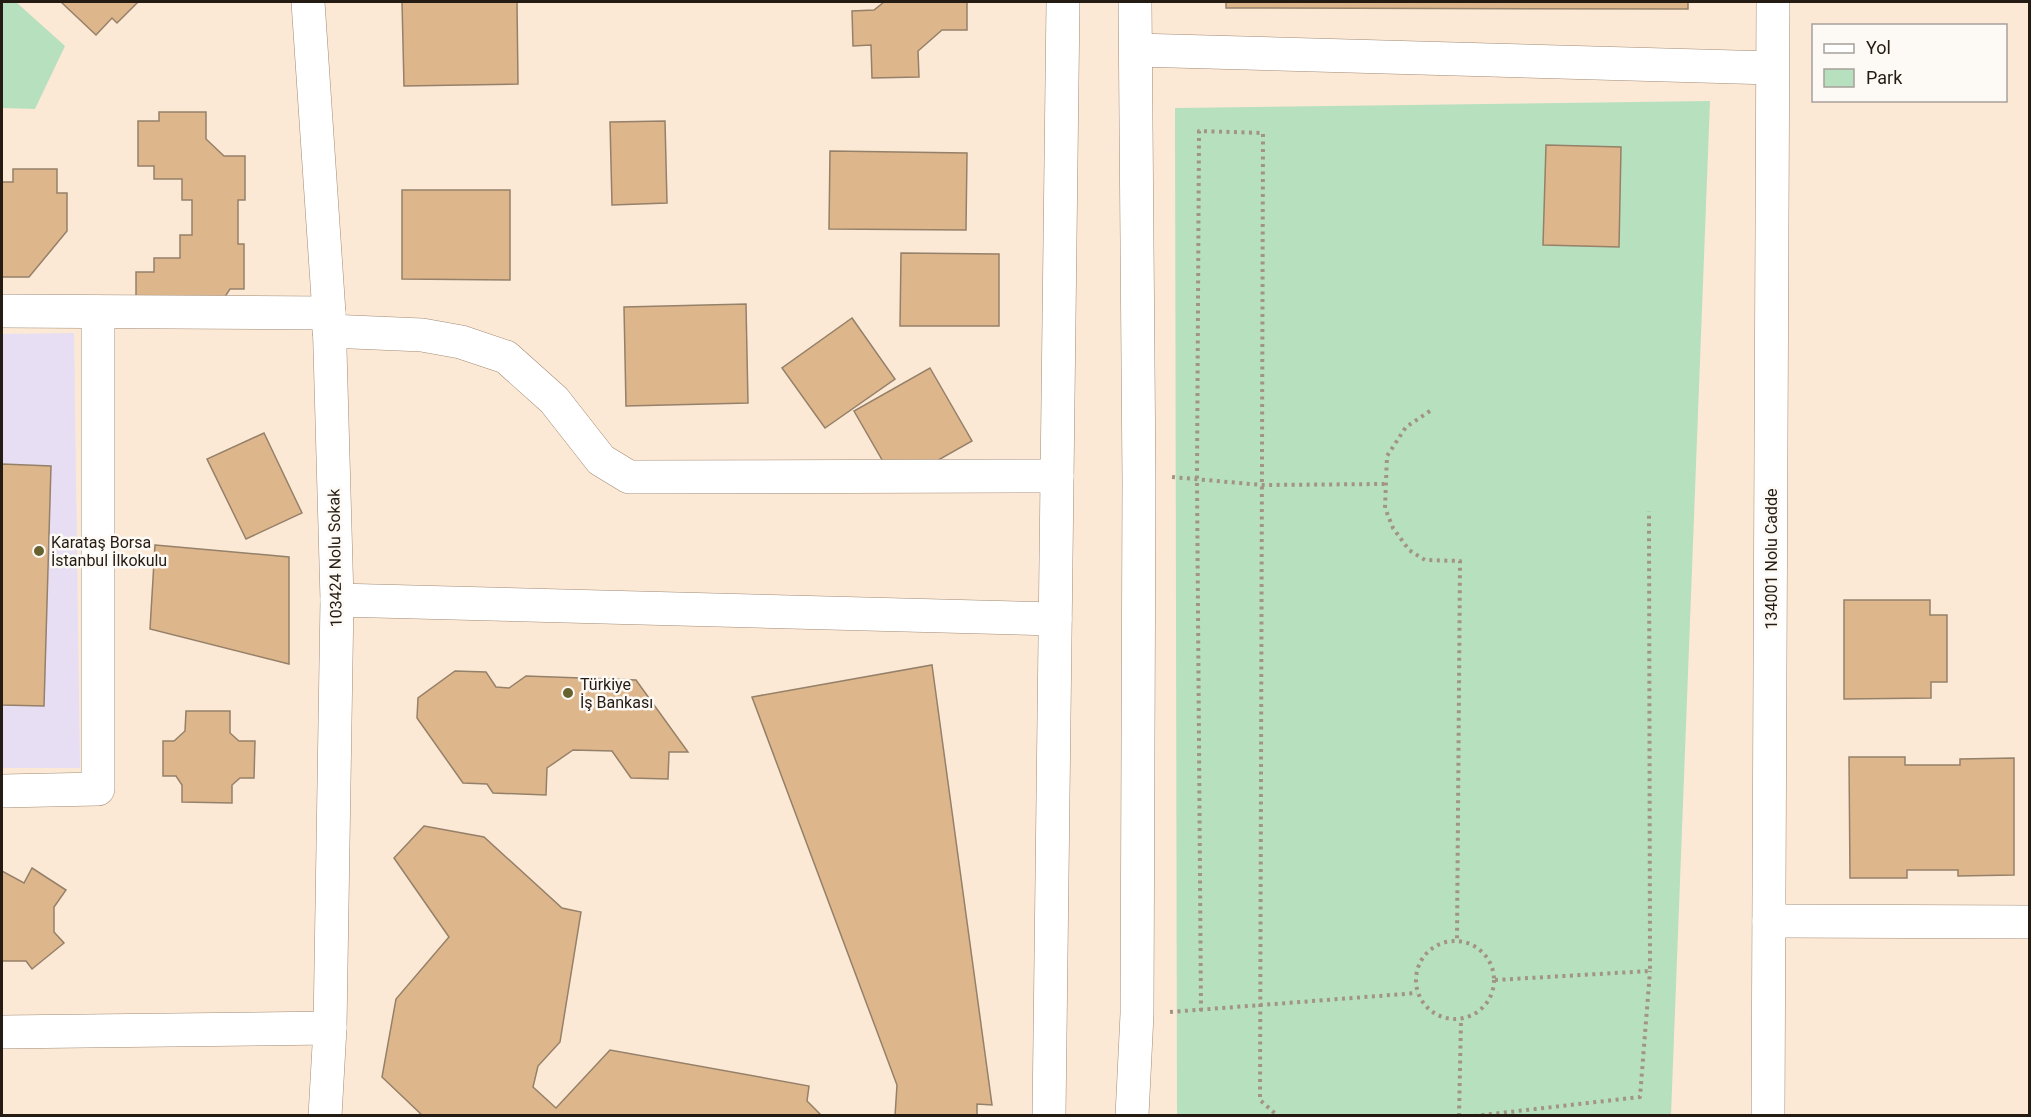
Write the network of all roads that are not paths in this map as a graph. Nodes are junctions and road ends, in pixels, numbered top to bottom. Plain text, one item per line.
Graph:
1 (1063, 2) edge
2 (1135, 2) edge
3 (1773, 2) edge
4 (311, 4) edge
5 (1136, 50) junction
6 (1772, 68) junction
7 (2, 311) edge
8 (98, 312) junction
9 (329, 322) junction
10 (1057, 476) junction
11 (337, 600) junction
12 (1055, 619) junction
13 (2, 791) edge
14 (1769, 921) junction
15 (2030, 922) edge
16 (330, 1028) junction
17 (2, 1032) edge
18 (325, 1116) edge
19 (1049, 1116) edge
20 (1132, 1116) edge
21 (1768, 1116) edge

1 - 10 street
2 - 5 street
3 - 6 street, 134001 Nolu Cadde
4 - 9 street, 103424 Nolu Sokak
5 - 6 street
5 - 20 street
6 - 14 street, 134001 Nolu Cadde
7 - 8 street
8 - 9 street
8 - 13 street
9 - 10 street
9 - 11 street, 103424 Nolu Sokak
10 - 12 street
11 - 12 street
11 - 16 street, 103424 Nolu Sokak
12 - 19 street
14 - 15 street
14 - 21 street, 134001 Nolu Cadde
16 - 17 street
16 - 18 street, 103424 Nolu Sokak

